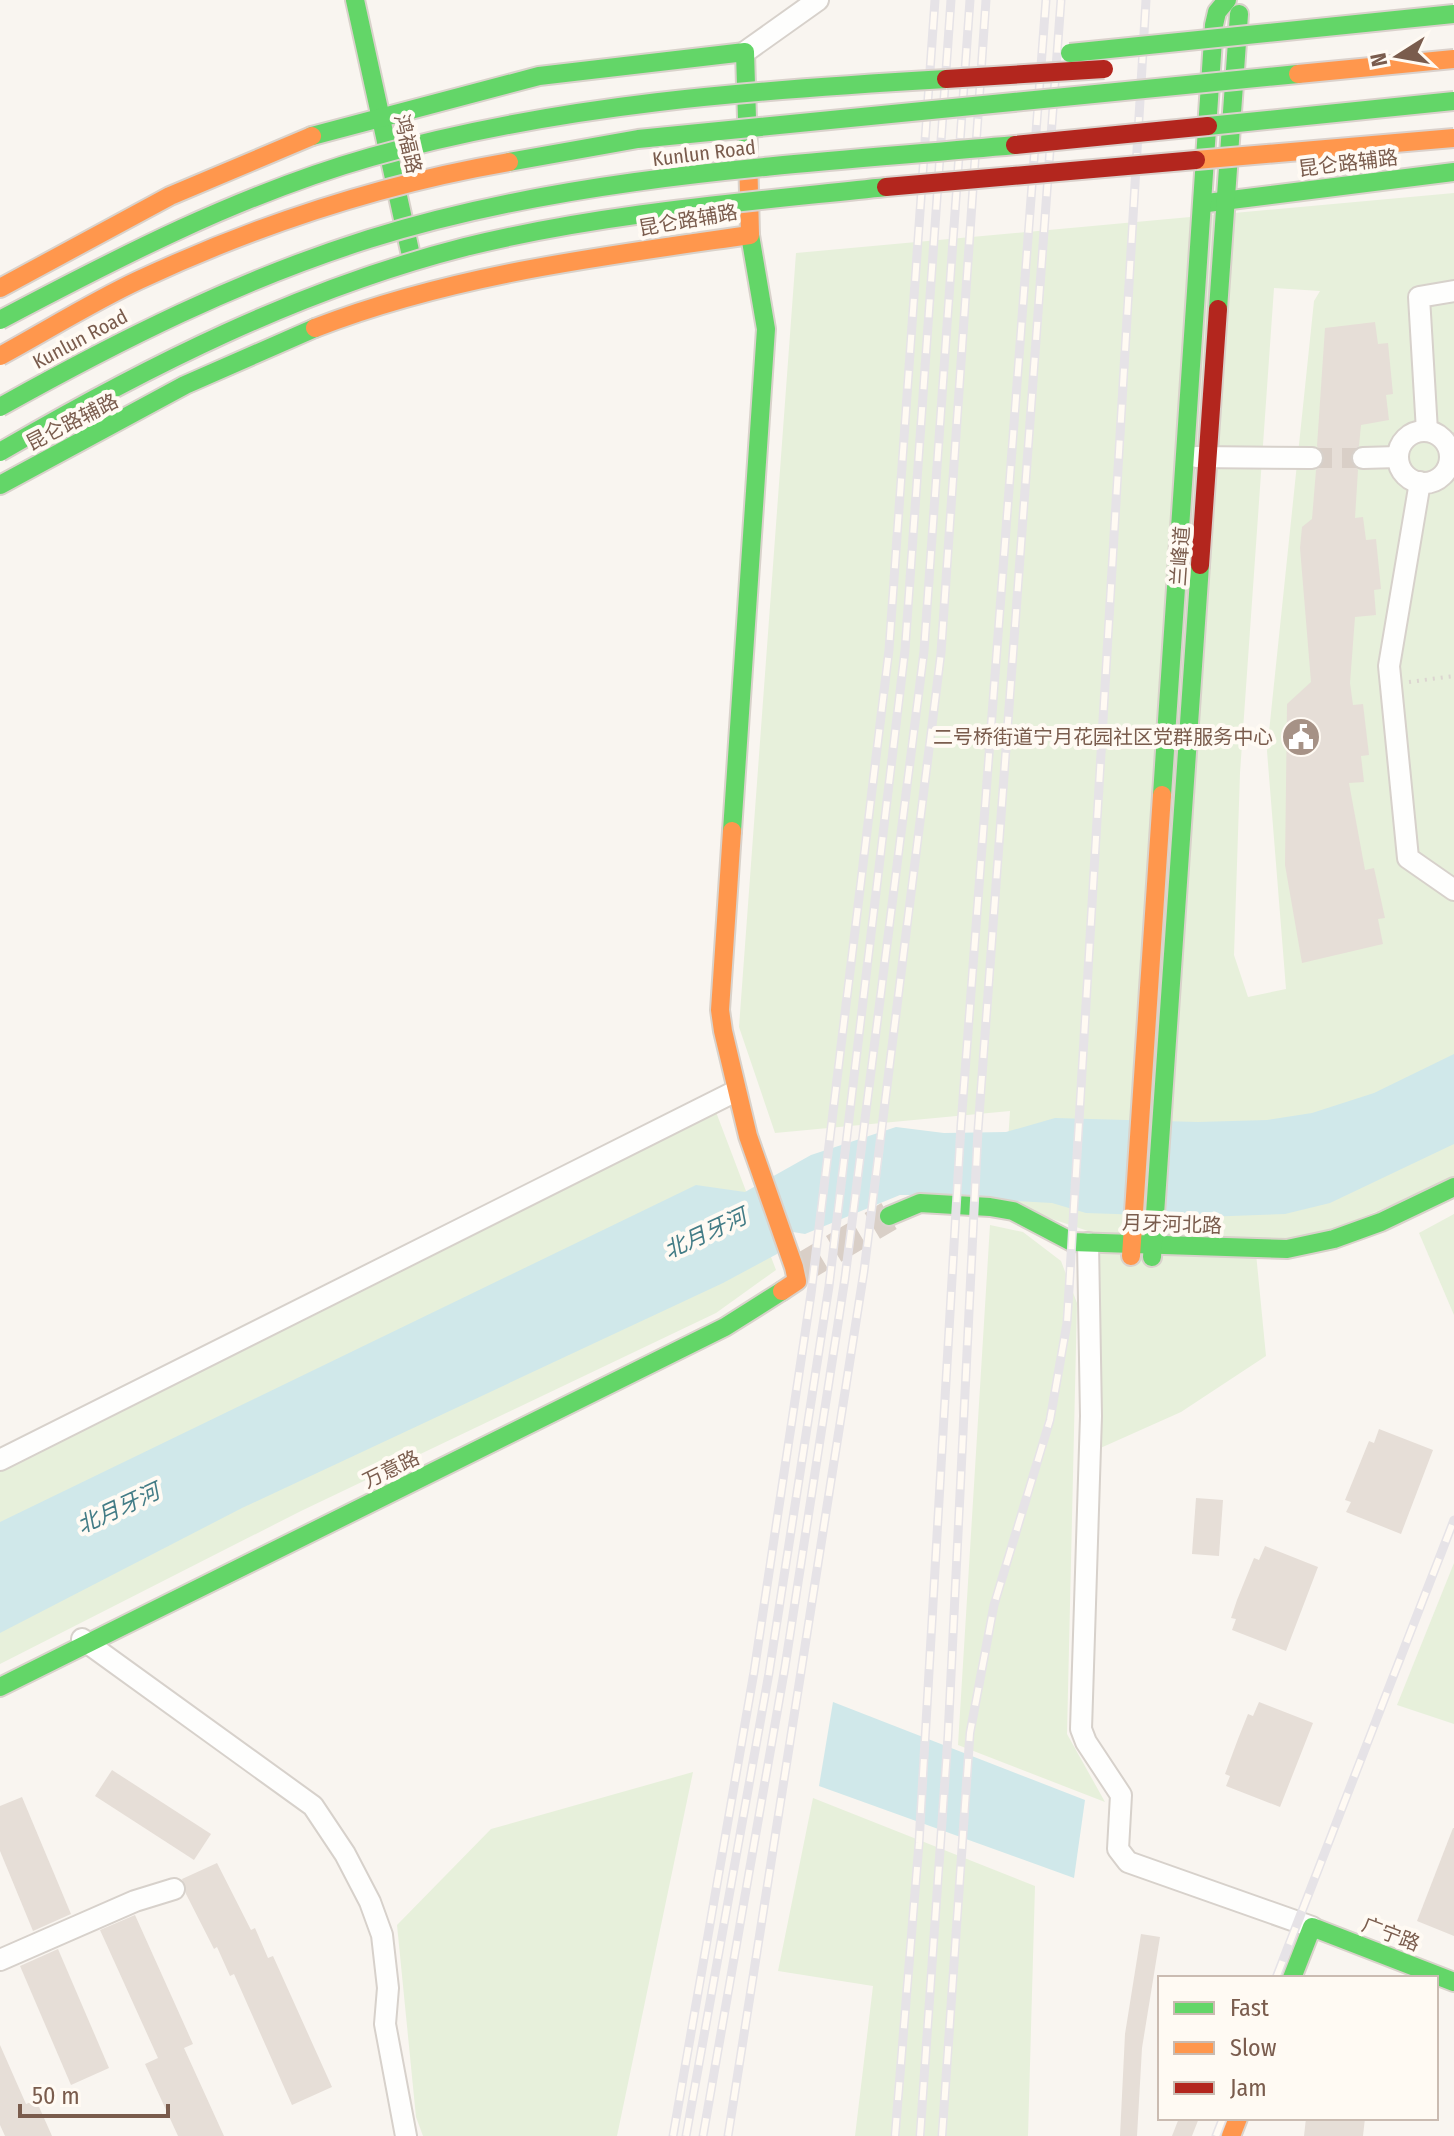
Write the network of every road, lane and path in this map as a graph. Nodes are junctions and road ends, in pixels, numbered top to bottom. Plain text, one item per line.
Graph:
1 (355, 0) edge
2 (818, 0) edge
3 (1231, 1) edge
4 (1454, 14) edge
5 (1454, 47) edge
6 (745, 52) junction
7 (1454, 59) edge
8 (1188, 64) dead end
9 (1125, 68) dead end
10 (717, 94) junction
11 (1454, 101) edge
12 (379, 118) junction
13 (1226, 126) junction
14 (1454, 138) edge
15 (1454, 172) edge
16 (989, 175) junction
17 (844, 188) junction
18 (578, 191) junction
19 (1226, 200) junction
20 (1201, 204) junction
21 (750, 235) junction
22 (0, 288) edge
23 (1454, 291) edge
24 (420, 296) junction
25 (0, 320) edge
26 (0, 356) edge
27 (0, 407) edge
28 (1427, 431) junction
29 (0, 452) edge
30 (1184, 457) junction
31 (1209, 457) junction
32 (1398, 457) junction
33 (1312, 458) tunnel mouth
34 (1363, 458) tunnel mouth
35 (1420, 482) junction
36 (0, 485) edge
37 (1454, 676) edge
38 (1391, 684) junction
39 (1454, 890) edge
40 (736, 1091) junction
41 (1454, 1187) edge
42 (1454, 1195) edge
43 (939, 1212) dead end
44 (989, 1214) dead end
45 (1131, 1244) junction
46 (1153, 1245) junction
47 (1088, 1249) junction
48 (0, 1460) edge
49 (83, 1640) junction
50 (0, 1670) edge
51 (0, 1687) edge
52 (174, 1889) dead end
53 (1312, 1927) junction
54 (0, 1960) edge
55 (1293, 1976) edge
56 (1454, 1982) edge
57 (406, 2136) edge

1 - 12 main road, 鸿福路
2 - 6 street
3 - 19 main road, 兰峰道
3 - 20 main road, 兰峰道
4 - 10 main road, bridge
5 - 8 main road
6 - 12 main road
6 - 21 main road, 昆仑路辅路
7 - 26 main road, Kunlun Road, bridge
9 - 10 main road, bridge
10 - 25 main road, bridge
11 - 13 main road, Kunlun Road, bridge
12 - 22 main road
12 - 24 main road, 鸿福路
13 - 16 main road, bridge
13 - 18 main road, Kunlun Road, bridge
14 - 16 main road, bridge
15 - 19 main road, 昆仑路辅路
16 - 17 main road, bridge
17 - 18 main road, bridge
17 - 29 main road, bridge
18 - 27 main road, Kunlun Road, bridge
19 - 20 main road, 昆仑路辅路
19 - 31 main road, 兰峰道
20 - 30 main road, 兰峰道
21 - 24 main road, 昆仑路辅路
21 - 40 main road
23 - 28 street
24 - 36 main road, 昆仑路辅路
28 - 32 street
28 - 35 street
30 - 31 street
30 - 45 main road, 兰峰道
31 - 33 street
31 - 46 main road, 兰峰道
32 - 34 street
32 - 35 street
35 - 38 street
37 - 38 path
38 - 39 street
40 - 48 street
40 - 49 main road, 万意路
41 - 46 main road, 月牙河北路
42 - 46 main road, 月牙河北路
43 - 47 main road, 月牙河北路
44 - 47 main road, 月牙河北路
45 - 46 main road, 月牙河北路
45 - 47 main road, 月牙河北路
47 - 53 street
49 - 50 main road, 万意路
49 - 51 main road, 万意路
49 - 57 street
52 - 54 street
53 - 55 main road
53 - 56 main road, 广宁路

